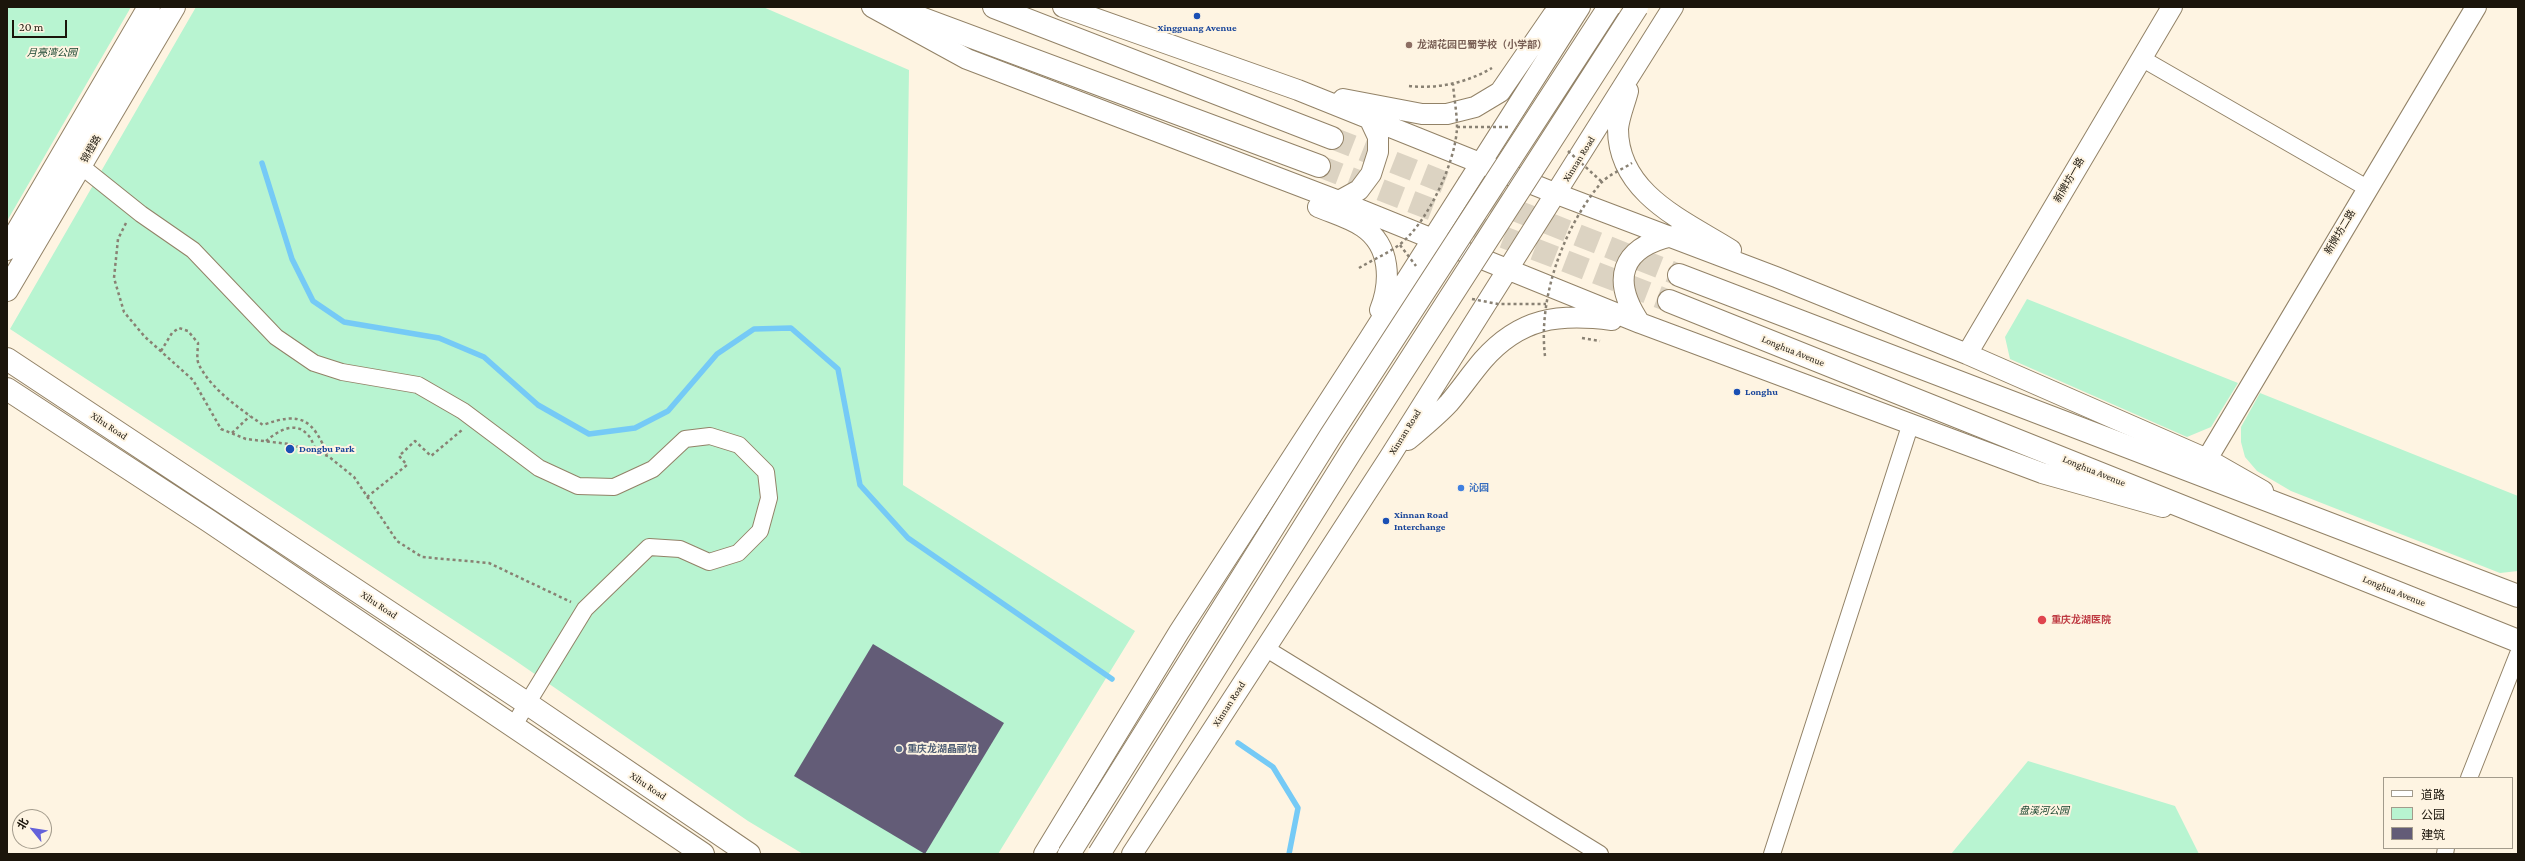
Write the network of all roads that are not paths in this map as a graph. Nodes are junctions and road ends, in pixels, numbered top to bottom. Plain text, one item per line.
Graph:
1 (149, 7) edge
2 (174, 7) edge
3 (872, 7) edge
4 (891, 7) edge
5 (994, 7) edge
6 (1063, 7) edge
7 (1561, 7) edge
8 (1580, 7) edge
9 (1609, 7) edge
10 (1637, 7) edge
11 (1673, 7) edge
12 (2172, 7) edge
13 (2476, 7) edge
14 (2142, 58) junction
15 (1633, 71) junction
16 (1298, 90) junction
17 (1370, 120) junction
18 (1332, 138) tunnel mouth
19 (1479, 163) junction
20 (81, 166) junction
21 (1319, 166) tunnel mouth
22 (1250, 168) junction
23 (2367, 188) junction
24 (1557, 194) junction
25 (1339, 201) junction
26 (1672, 236) junction
27 (1433, 238) junction
28 (7, 249) edge
29 (1508, 270) junction
30 (1679, 274) tunnel mouth
31 (1776, 277) junction
32 (7, 290) edge
33 (1669, 301) tunnel mouth
34 (1640, 323) junction
35 (1369, 339) junction
36 (1967, 354) junction
37 (7, 359) edge
38 (7, 389) edge
39 (1910, 426) junction
40 (1389, 458) junction
41 (2207, 459) junction
42 (2308, 516) junction
43 (2236, 528) junction
44 (2514, 591) edge
45 (2518, 641) edge
46 (1265, 648) junction
47 (2518, 654) edge
48 (528, 704) junction
49 (514, 725) junction
50 (2469, 777) edge
51 (703, 854) edge
52 (749, 854) edge
53 (1044, 854) edge
54 (1069, 854) edge
55 (1099, 854) edge
56 (1132, 854) edge
57 (1600, 854) edge
58 (1772, 854) edge

1 - 28 main road
2 - 20 main road, 锦橙路
3 - 22 street
4 - 21 main road
5 - 18 main road
6 - 16 street
7 - 16 street
8 - 19 street
9 - 54 main road, bridge
10 - 55 main road, bridge
11 - 15 street, Xinnan Road
12 - 14 street, 新牌坊一路
13 - 23 street, 新牌坊二路
14 - 23 street
14 - 36 street, 新牌坊一路
15 - 24 street, Xinnan Road
15 - 31 street
16 - 17 street
17 - 19 street
17 - 25 street
19 - 24 street
19 - 27 street
20 - 32 main road, 锦橙路
20 - 48 street
22 - 25 street
22 - 35 street
23 - 41 street, 新牌坊二路
24 - 26 street
24 - 29 street, Xinnan Road
25 - 27 street
26 - 31 street
26 - 34 street
27 - 29 street
27 - 35 street
29 - 34 street
29 - 40 street, Xinnan Road
30 - 42 main road
31 - 36 street
33 - 43 main road, Longhua Avenue
34 - 39 street
34 - 40 street
35 - 53 street
36 - 41 street
37 - 48 main road, Xihu Road
38 - 49 main road
39 - 43 street
39 - 58 street
40 - 46 street, Xinnan Road
41 - 42 street
42 - 44 main road
43 - 45 main road, Longhua Avenue
46 - 56 street, Xinnan Road
46 - 57 street
47 - 50 street
48 - 49 street
48 - 52 main road, Xihu Road
49 - 51 main road

